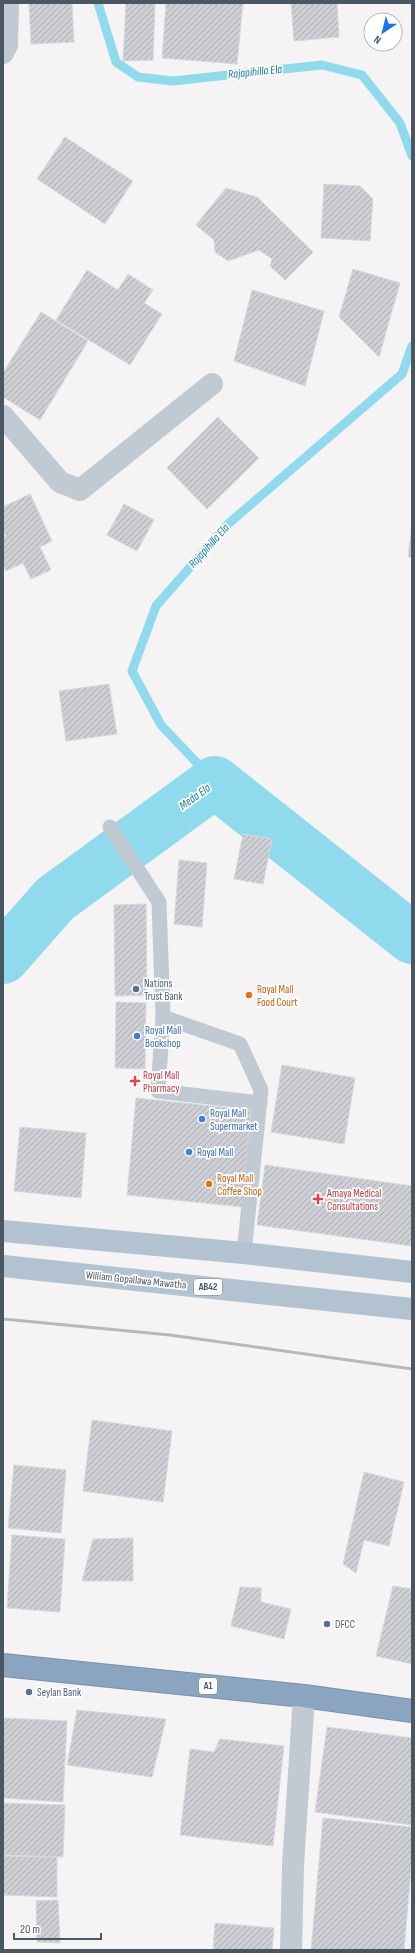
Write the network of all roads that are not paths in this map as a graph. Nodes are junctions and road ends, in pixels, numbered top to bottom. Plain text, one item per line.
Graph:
1 (8, 3) edge
2 (3, 53) edge
3 (212, 384) dead end
4 (3, 416) edge
5 (110, 827) dead end
6 (163, 1017) junction
7 (260, 1103) junction
8 (3, 1231) edge
9 (244, 1253) junction
10 (3, 1266) edge
11 (412, 1272) edge
12 (412, 1309) edge
13 (3, 1665) edge
14 (304, 1696) junction
15 (412, 1711) edge
16 (291, 1950) edge

1 - 2 street
3 - 4 street
5 - 6 lane
6 - 7 lane
6 - 7 lane
7 - 9 lane
8 - 9 main road
9 - 11 main road
10 - 12 main road, William Gopallawa Mawatha / AB42
13 - 14 highway, A1
14 - 15 highway, A1
14 - 16 street

